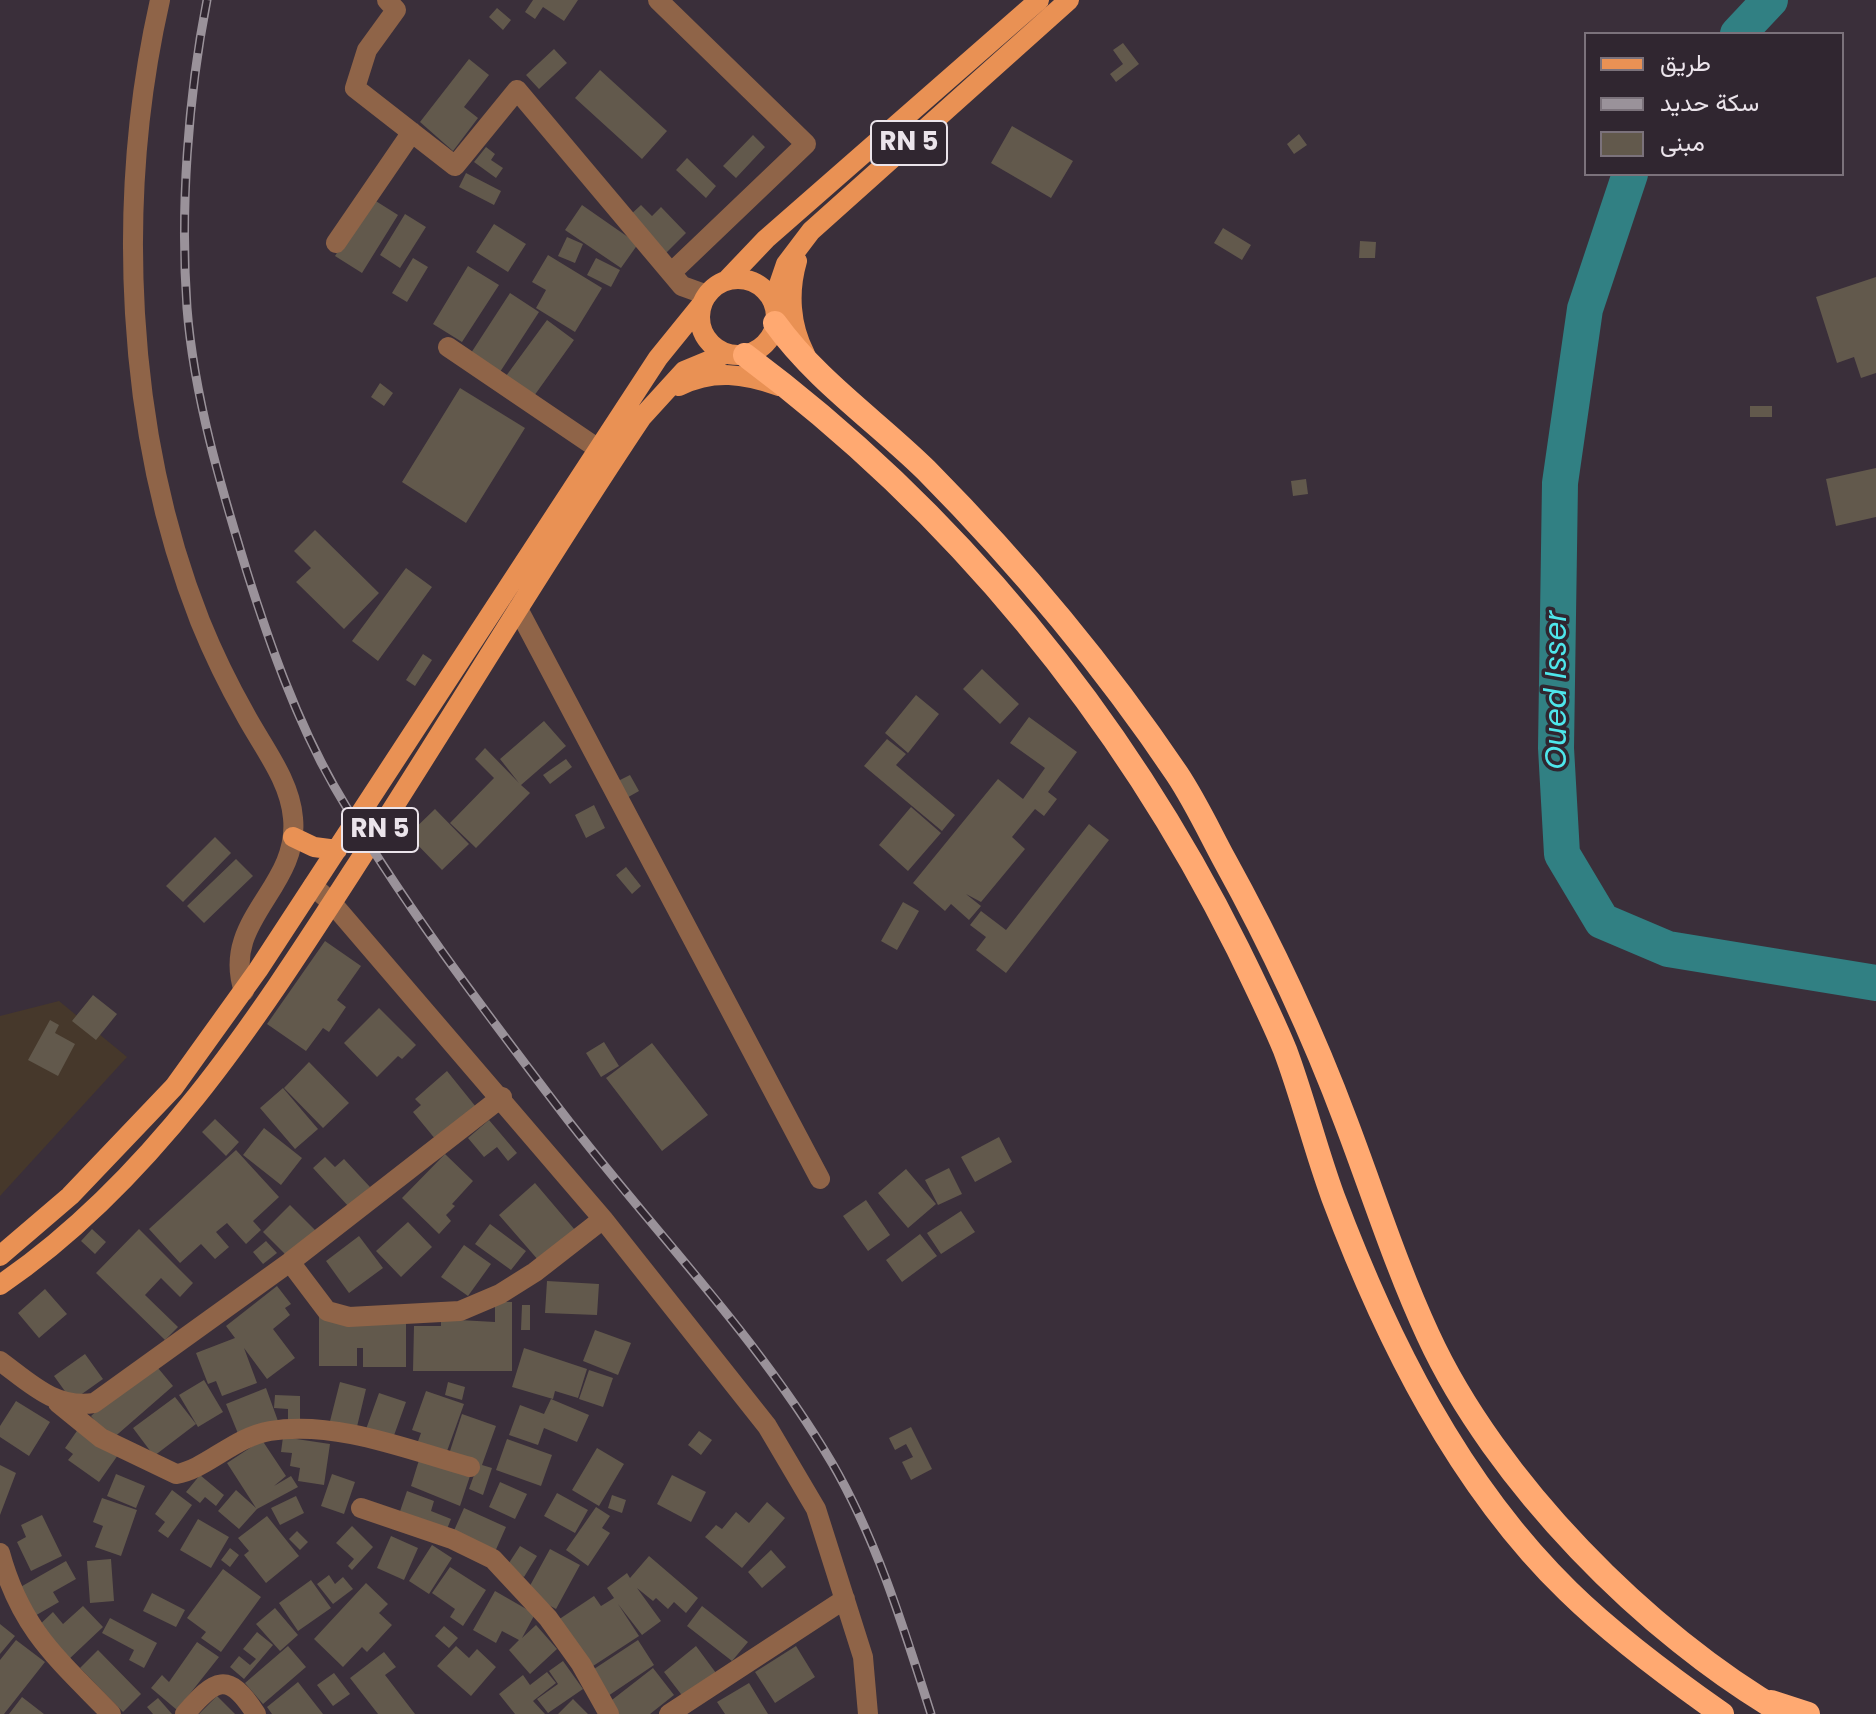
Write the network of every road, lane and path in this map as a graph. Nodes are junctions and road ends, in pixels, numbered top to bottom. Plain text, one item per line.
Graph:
1 (160, 0) edge
2 (387, 0) edge
3 (658, 0) edge
4 (1039, 0) edge
5 (1069, 0) edge
6 (412, 132) junction
7 (811, 231) junction
8 (336, 243) dead end
9 (671, 273) junction
10 (726, 281) junction
11 (704, 300) junction
12 (774, 312) junction
13 (448, 347) dead end
14 (735, 354) junction
15 (813, 368) junction
16 (790, 390) junction
17 (657, 397) junction
18 (597, 448) junction
19 (518, 609) junction
20 (293, 837) junction
21 (337, 850) junction
22 (313, 886) junction
23 (332, 903) junction
24 (244, 991) junction
25 (502, 1097) junction
26 (820, 1179) dead end
27 (603, 1219) junction
28 (0, 1256) edge
29 (290, 1262) junction
30 (0, 1285) edge
31 (0, 1361) edge
32 (55, 1401) junction
33 (470, 1467) dead end
34 (361, 1508) dead end
35 (0, 1553) edge
36 (845, 1599) junction
37 (1757, 1698) junction
38 (111, 1714) edge
39 (185, 1714) edge
40 (256, 1714) edge
41 (609, 1714) edge
42 (669, 1714) edge
43 (868, 1714) edge
44 (1722, 1714) edge
45 (1785, 1714) edge
46 (1808, 1714) edge

1 - 20 street
2 - 6 street
3 - 9 street
4 - 10 main road, RN 5
5 - 7 main road, RN 5
6 - 8 street
6 - 9 street
7 - 12 main road, RN 5
7 - 15 main road
9 - 11 street
10 - 11 main road
10 - 12 main road
11 - 14 main road
11 - 18 main road, RN 5
12 - 14 main road
12 - 15 highway
13 - 18 street
14 - 16 highway
14 - 17 main road, RN 5
15 - 37 highway
16 - 17 main road
16 - 44 highway
17 - 19 main road, RN 5
18 - 21 main road, RN 5
19 - 23 main road, RN 5
19 - 26 street
20 - 21 main road
20 - 24 street
21 - 22 main road, RN 5
22 - 23 street
22 - 24 main road, RN 5
23 - 25 street
23 - 30 main road, RN 5
24 - 28 main road, RN 5
25 - 27 street
25 - 29 street
27 - 29 street
27 - 36 street
29 - 32 street
31 - 32 street
32 - 33 street
34 - 41 street
35 - 38 street
36 - 42 street
36 - 43 street
37 - 45 highway
37 - 46 highway
39 - 40 street

